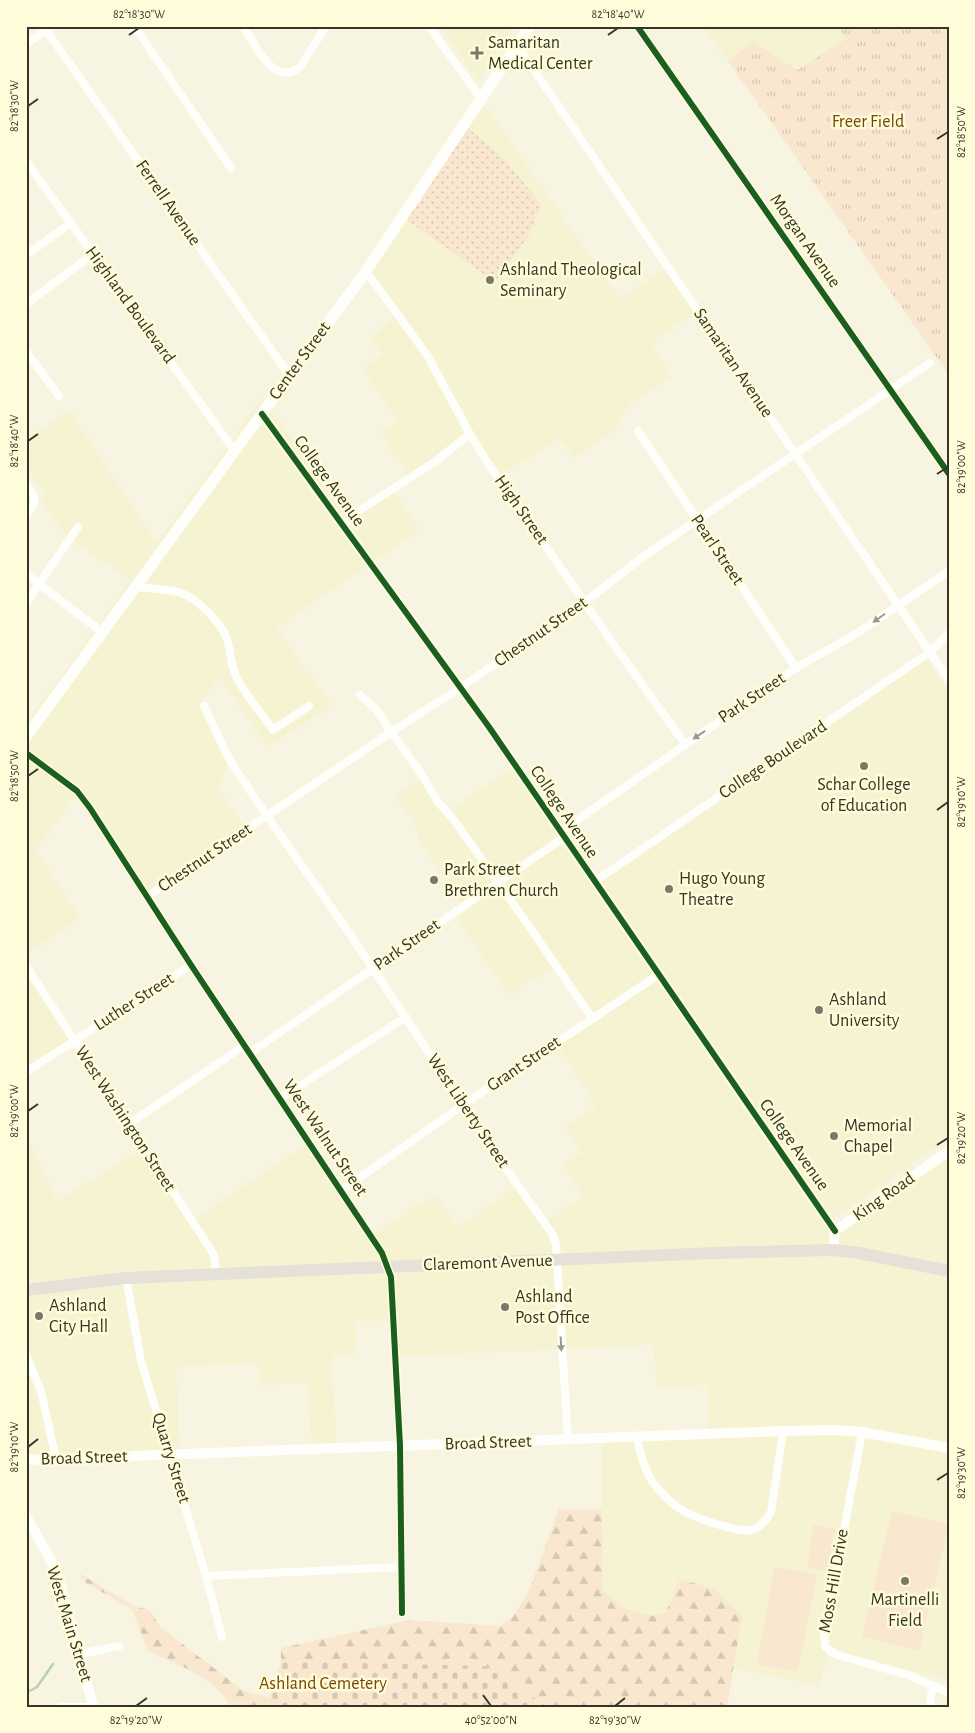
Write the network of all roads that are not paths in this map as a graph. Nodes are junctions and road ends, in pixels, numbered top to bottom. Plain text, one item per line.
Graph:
1 (134, 26) edge
2 (243, 26) edge
3 (326, 26) edge
4 (429, 26) edge
5 (530, 26) edge
6 (637, 26) edge
7 (49, 28) edge
8 (26, 44) edge
9 (517, 45) junction
10 (481, 99) junction
11 (26, 161) edge
12 (230, 168) dead end
13 (71, 223) junction
14 (93, 254) junction
15 (26, 255) edge
16 (366, 271) junction
17 (26, 304) edge
18 (26, 350) edge
19 (930, 363) dead end
20 (289, 375) junction
21 (890, 389) junction
22 (59, 396) dead end
23 (262, 414) junction
24 (638, 431) dead end
25 (470, 434) junction
26 (234, 450) junction
27 (795, 454) junction
28 (949, 474) edge
29 (26, 484) edge
30 (26, 515) edge
31 (697, 521) junction
32 (343, 526) junction
33 (78, 527) dead end
34 (949, 571) edge
35 (26, 574) edge
36 (40, 584) junction
37 (136, 587) junction
38 (585, 602) junction
39 (26, 603) edge
40 (898, 606) junction
41 (102, 632) junction
42 (949, 633) edge
43 (930, 652) junction
44 (796, 668) junction
45 (949, 680) edge
46 (460, 688) junction
47 (360, 694) dead end
48 (204, 706) dead end
49 (309, 706) dead end
50 (391, 732) junction
51 (26, 737) edge
52 (685, 744) junction
53 (26, 753) edge
54 (267, 816) junction
55 (561, 835) junction
56 (594, 882) junction
57 (498, 883) junction
58 (148, 896) junction
59 (191, 965) junction
60 (26, 966) edge
61 (373, 968) junction
62 (658, 974) junction
63 (406, 1017) junction
64 (592, 1018) junction
65 (73, 1040) junction
66 (244, 1045) junction
67 (250, 1053) junction
68 (26, 1072) edge
69 (281, 1098) junction
70 (463, 1105) junction
71 (130, 1124) junction
72 (949, 1151) edge
73 (342, 1190) junction
74 (835, 1231) junction
75 (833, 1250) junction
76 (557, 1260) junction
77 (388, 1267) junction
78 (949, 1272) edge
79 (217, 1274) junction
80 (126, 1278) junction
81 (26, 1290) edge
82 (26, 1355) edge
83 (784, 1431) junction
84 (862, 1432) junction
85 (637, 1437) junction
86 (568, 1440) junction
87 (400, 1446) junction
88 (949, 1448) edge
89 (170, 1455) junction
90 (56, 1459) junction
91 (26, 1460) edge
92 (26, 1516) edge
93 (401, 1567) junction
94 (206, 1576) junction
95 (402, 1613) dead end
96 (222, 1637) dead end
97 (119, 1646) dead end
98 (80, 1654) junction
99 (932, 1685) junction
100 (949, 1693) edge
101 (61, 1707) edge
102 (93, 1707) edge
103 (930, 1707) edge

1 - 12 street
2 - 3 street
4 - 10 street
5 - 9 main road, Center Street
6 - 21 street, Morgan Avenue
7 - 8 street
7 - 20 street, Ferrell Avenue
9 - 10 main road, Center Street
9 - 27 street, Samaritan Avenue
10 - 16 main road, Center Street
11 - 13 street, Highland Boulevard
13 - 14 street, Highland Boulevard
13 - 15 street
14 - 17 street
14 - 26 street, Highland Boulevard
16 - 20 main road, Center Street
16 - 25 street, High Street
18 - 22 street
19 - 21 street, Chestnut Street
20 - 23 main road, Center Street
21 - 27 street, Chestnut Street
21 - 28 street, Morgan Avenue
23 - 26 main road, Center Street
23 - 32 street, College Avenue
24 - 31 street, Pearl Street
25 - 32 street
25 - 38 street, High Street
26 - 37 main road, Center Street
27 - 31 street, Chestnut Street
27 - 40 street, Samaritan Avenue
29 - 30 street
31 - 38 street, Chestnut Street
31 - 44 street, Pearl Street
32 - 46 street, College Avenue
33 - 36 street
34 - 40 street, Park Street
35 - 36 street
36 - 39 street
36 - 41 street
37 - 41 main road, Center Street
37 - 49 street
38 - 46 street, Chestnut Street
38 - 52 street, High Street
40 - 43 street, Samaritan Avenue
40 -> 44 street, Park Street
41 - 51 main road, Center Street
42 - 43 street, College Boulevard
43 - 45 street, Samaritan Avenue
43 - 56 street, College Boulevard
44 -> 52 street, Park Street
46 - 50 street, Chestnut Street
46 - 55 street, College Avenue
47 - 50 street
48 - 54 street, West Liberty Street
50 - 54 street, Chestnut Street
50 - 57 street
52 - 55 street, Park Street
53 - 58 street, West Walnut Street
54 - 58 street, Chestnut Street
54 - 61 street, West Liberty Street
55 - 56 street, College Avenue
55 - 57 street, Park Street
56 - 62 street, College Avenue
57 - 61 street, Park Street
57 - 64 street
58 - 59 street, West Walnut Street
59 - 65 street, Luther Street
59 - 66 street, West Walnut Street
60 - 65 street, West Washington Street
61 - 63 street, West Liberty Street
61 - 67 street, Park Street
62 - 64 street, Grant Street
62 - 74 street, College Avenue
63 - 69 street
63 - 70 street, West Liberty Street
64 - 70 street, Grant Street
65 - 68 street, Luther Street
65 - 71 street, West Washington Street
66 - 67 street, West Walnut Street
66 - 71 street
67 - 69 street, West Walnut Street
69 - 73 street, West Walnut Street
70 - 73 street, Grant Street
70 - 76 street, West Liberty Street
71 - 79 street, West Washington Street
72 - 74 street, King Road
73 - 77 street, West Walnut Street
74 - 75 street, King Road
75 - 76 main road, Claremont Avenue
75 - 78 main road, Claremont Avenue
76 - 77 main road, Claremont Avenue
76 -> 86 street, West Liberty Street
77 - 79 main road, Claremont Avenue
77 - 87 street, West Walnut Street
79 - 80 main road, Claremont Avenue
80 - 81 main road, Claremont Avenue
80 - 89 street, Quarry Street
82 - 90 street
83 - 84 street, Broad Street
83 - 85 street, Broad Street
83 - 85 street
84 - 88 street, Broad Street
84 - 99 street, Moss Hill Drive
85 - 86 street, Broad Street
86 - 87 street, Broad Street
87 - 89 street, Broad Street
87 - 93 street, West Walnut Street
89 - 90 street, Broad Street
89 - 94 street, Quarry Street
90 - 91 street, Broad Street
92 - 98 street, West Main Street
93 - 94 street
93 - 95 street, West Walnut Street
94 - 96 street, Quarry Street
97 - 98 street
98 - 102 street, West Main Street
99 - 100 street, Moss Hill Drive
99 - 103 street
101 - 102 street

